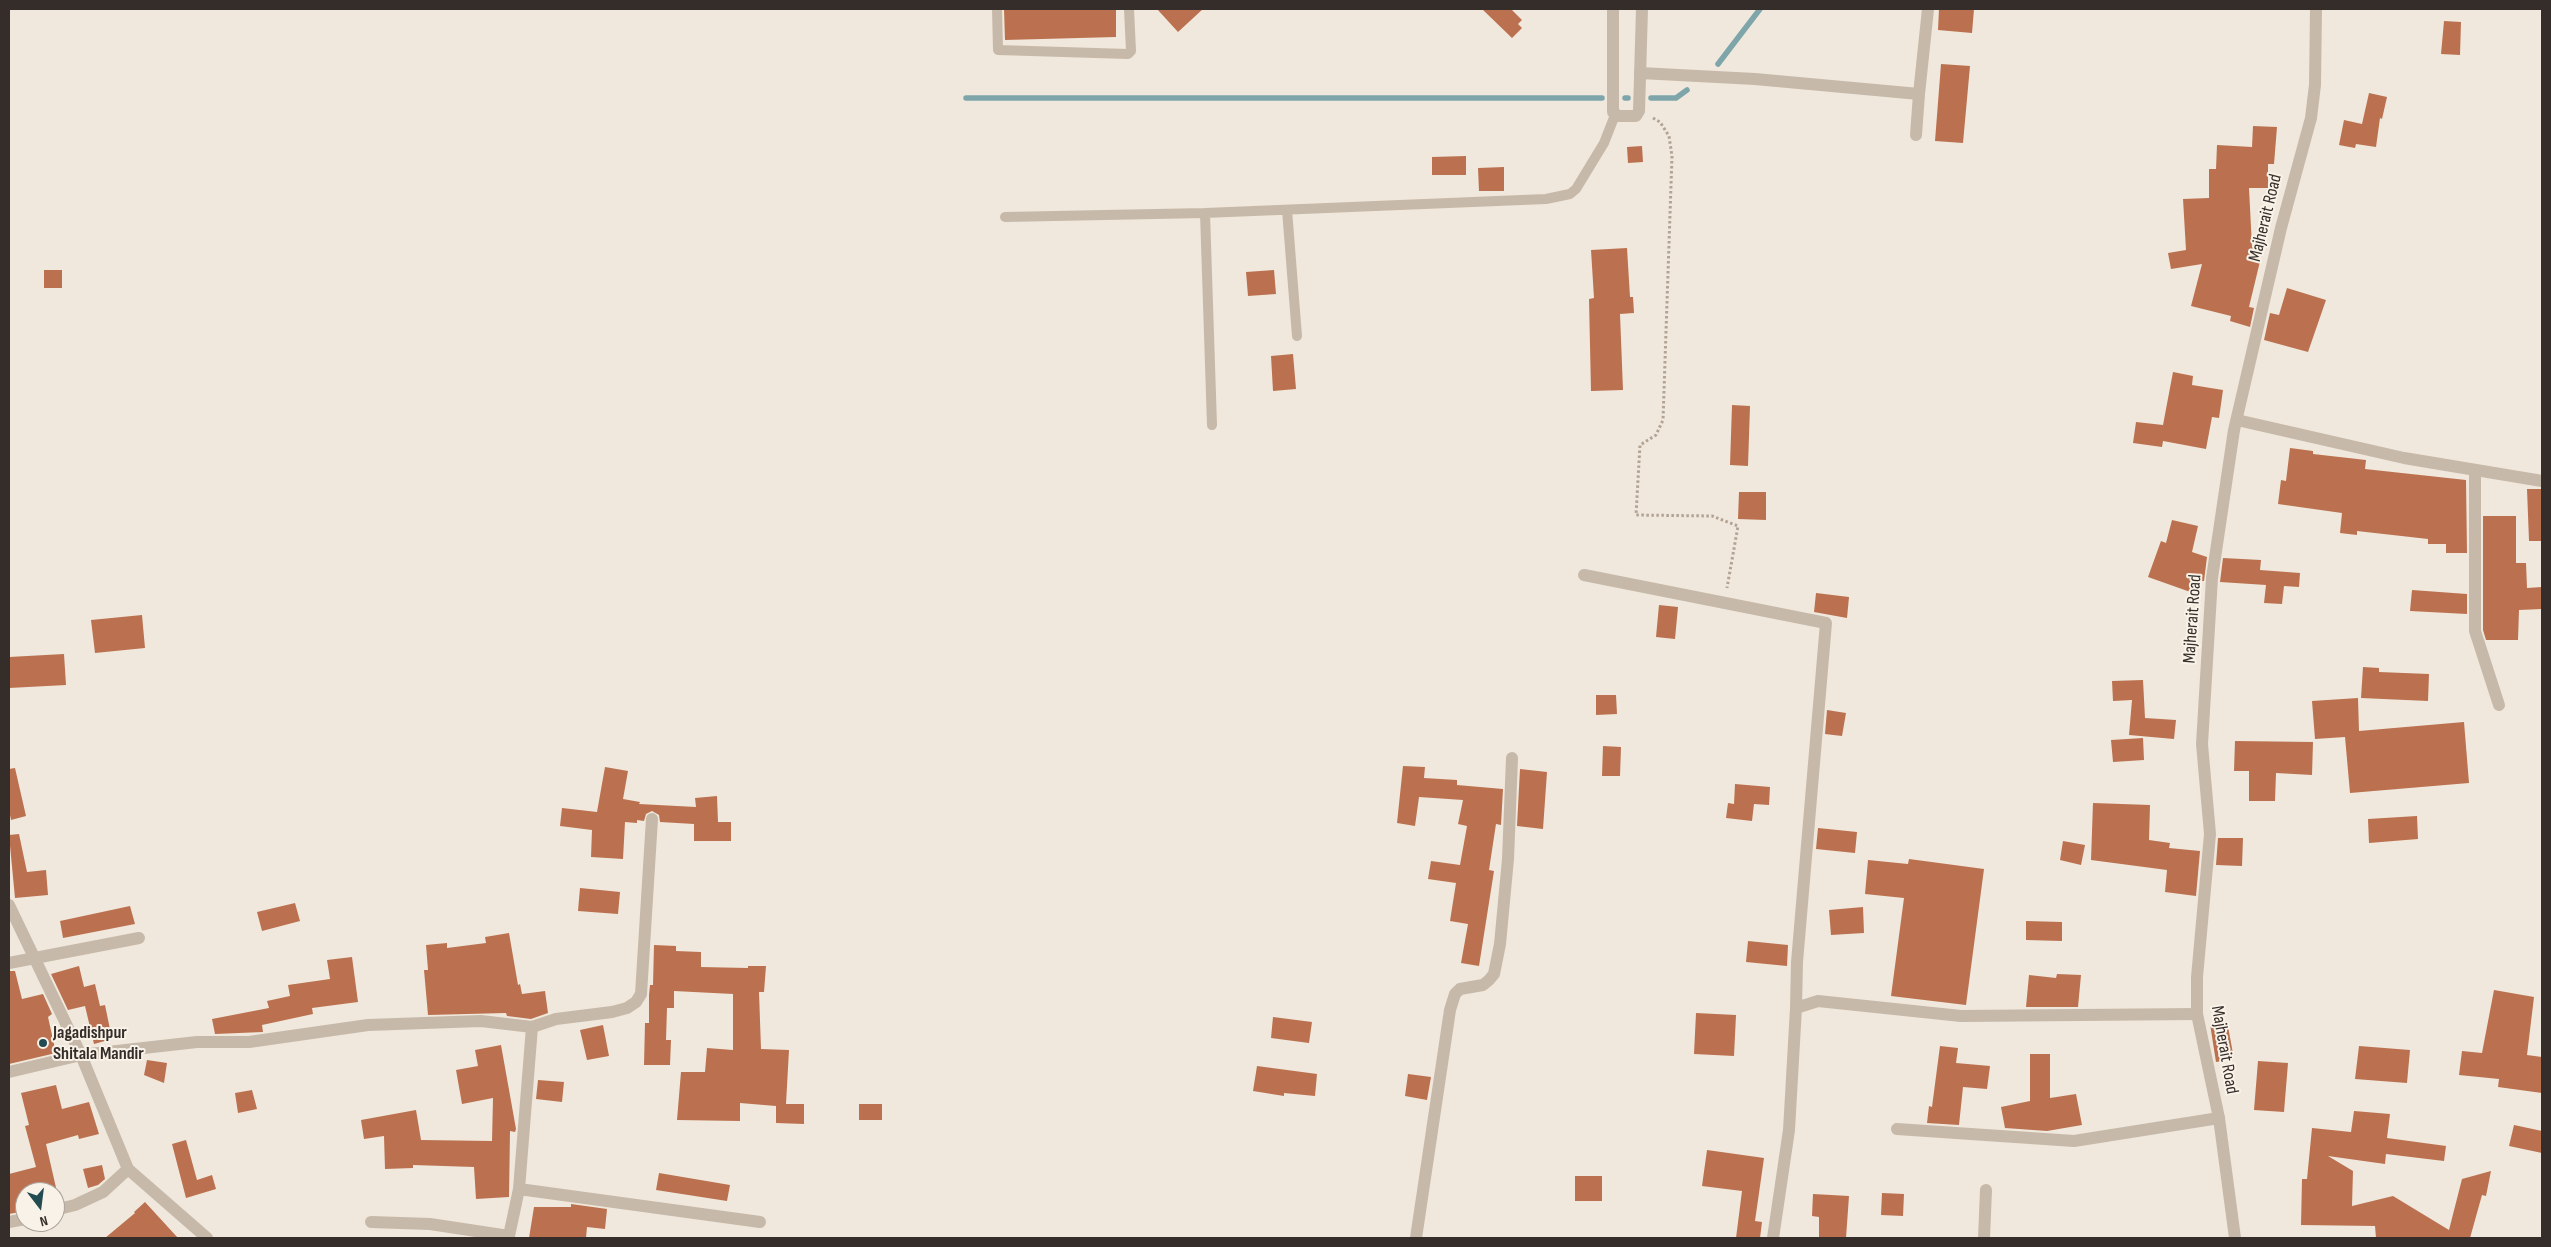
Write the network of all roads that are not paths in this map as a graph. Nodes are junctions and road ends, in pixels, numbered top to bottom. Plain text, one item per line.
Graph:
1 (997, 9) edge
2 (1130, 9) edge
3 (1612, 9) edge
4 (1642, 9) edge
5 (1928, 9) edge
6 (2316, 9) edge
7 (1640, 73) junction
8 (1919, 94) junction
9 (1615, 115) junction
10 (1916, 135) dead end
11 (1287, 210) junction
12 (1205, 213) junction
13 (1005, 217) dead end
14 (1297, 336) dead end
15 (2237, 420) junction
16 (1212, 425) dead end
17 (2475, 470) junction
18 (2542, 481) edge
19 (1584, 576) dead end
20 (2499, 705) dead end
21 (1512, 758) dead end
22 (652, 820) dead end
23 (9, 906) edge
24 (139, 938) dead end
25 (34, 958) junction
26 (9, 963) edge
27 (1796, 1008) junction
28 (2197, 1014) junction
29 (532, 1027) junction
30 (82, 1055) junction
31 (9, 1072) edge
32 (2219, 1118) junction
33 (1897, 1129) dead end
34 (128, 1168) junction
35 (519, 1189) junction
36 (1986, 1190) dead end
37 (65, 1208) edge
38 (371, 1222) dead end
39 (760, 1222) dead end
40 (509, 1237) edge
41 (207, 1238) edge
42 (1416, 1238) edge
43 (1774, 1238) edge
44 (1984, 1238) edge
45 (2236, 1238) edge

1 - 2 lane
3 - 9 street
4 - 7 street
5 - 8 street
6 - 15 street, Majherait Road
7 - 8 street
7 - 9 street
8 - 10 street
9 - 11 lane
11 - 12 lane
11 - 14 lane
12 - 13 lane
12 - 16 lane
15 - 17 street
15 - 28 street, Majherait Road
17 - 18 street
17 - 20 street
19 - 27 street
21 - 42 street
22 - 29 street
23 - 25 street
24 - 25 street
25 - 26 street
25 - 30 street
27 - 28 street
27 - 43 street
28 - 32 street, Majherait Road
29 - 30 street
29 - 35 street
30 - 31 street
30 - 34 street
32 - 33 street
32 - 45 street, Majherait Road
34 - 37 street
34 - 41 street
35 - 39 street
35 - 40 street
36 - 44 street
38 - 40 street

